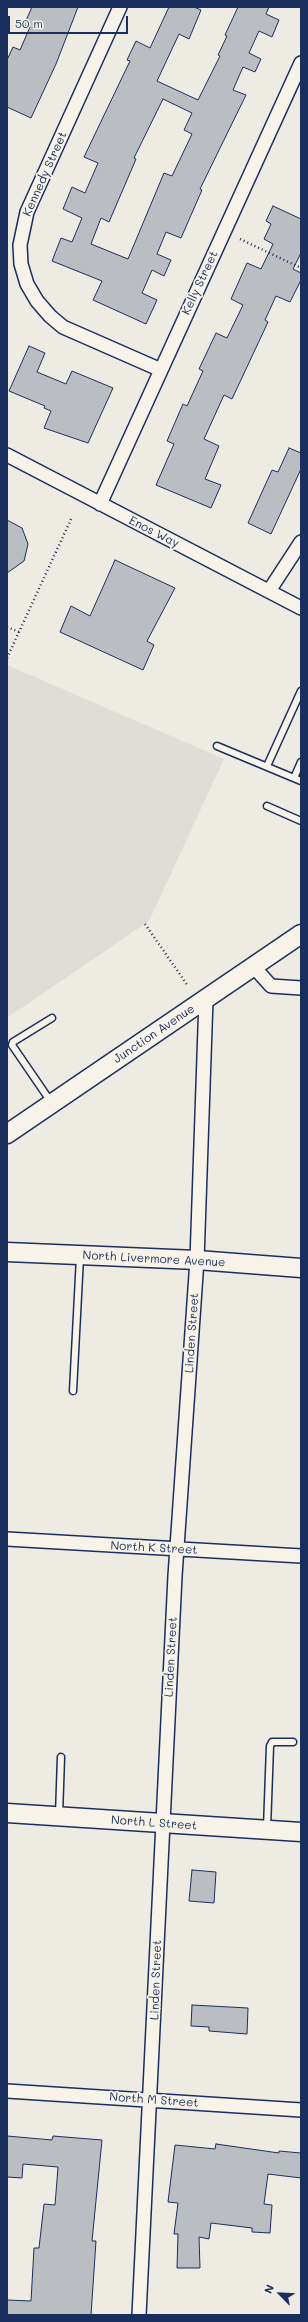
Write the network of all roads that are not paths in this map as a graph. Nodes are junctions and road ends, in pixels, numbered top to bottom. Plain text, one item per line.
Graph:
1 (120, 7) edge
2 (301, 63) edge
3 (161, 370) junction
4 (7, 455) edge
5 (100, 504) junction
6 (301, 542) edge
7 (269, 592) junction
8 (301, 608) edge
9 (301, 691) edge
10 (217, 746) dead end
11 (301, 762) edge
12 (267, 766) junction
13 (294, 778) junction
14 (301, 781) edge
15 (267, 806) dead end
16 (301, 821) edge
17 (301, 934) edge
18 (254, 966) junction
19 (301, 988) edge
20 (206, 999) junction
21 (52, 1018) dead end
22 (52, 1104) junction
23 (7, 1134) edge
24 (7, 1252) edge
25 (80, 1255) junction
26 (197, 1260) junction
27 (301, 1268) edge
28 (73, 1392) dead end
29 (7, 1539) edge
30 (176, 1550) junction
31 (301, 1556) edge
32 (293, 1742) dead end
33 (61, 1757) dead end
34 (7, 1813) edge
35 (59, 1817) junction
36 (163, 1823) junction
37 (267, 1830) junction
38 (301, 1832) edge
39 (7, 2091) edge
40 (151, 2099) junction
41 (301, 2110) edge
42 (139, 2315) edge

1 - 3 street, Kennedy Street
2 - 3 street, Kelly Street
3 - 5 street, Kelly Street
4 - 5 street, Enos Way
5 - 7 street, Enos Way
6 - 7 street
7 - 8 street, Enos Way
9 - 12 lane
10 - 12 lane
11 - 13 lane
12 - 13 lane
13 - 14 lane
15 - 16 lane
17 - 18 street, Junction Avenue
18 - 19 street
18 - 20 street, Junction Avenue
20 - 22 street, Junction Avenue
20 - 26 street, Linden Street
21 - 22 lane
22 - 23 street, Junction Avenue
24 - 25 street, North Livermore Avenue
25 - 26 street, North Livermore Avenue
25 - 28 lane
26 - 27 street, North Livermore Avenue
26 - 30 street, Linden Street
29 - 30 street, North K Street
30 - 31 street, North K Street
30 - 36 street, Linden Street
32 - 37 lane
33 - 35 lane
34 - 35 street, North L Street
35 - 36 street, North L Street
36 - 37 street, North L Street
36 - 40 street, Linden Street
37 - 38 street, North L Street
39 - 40 street, North M Street
40 - 41 street, North M Street
40 - 42 street, Linden Street

